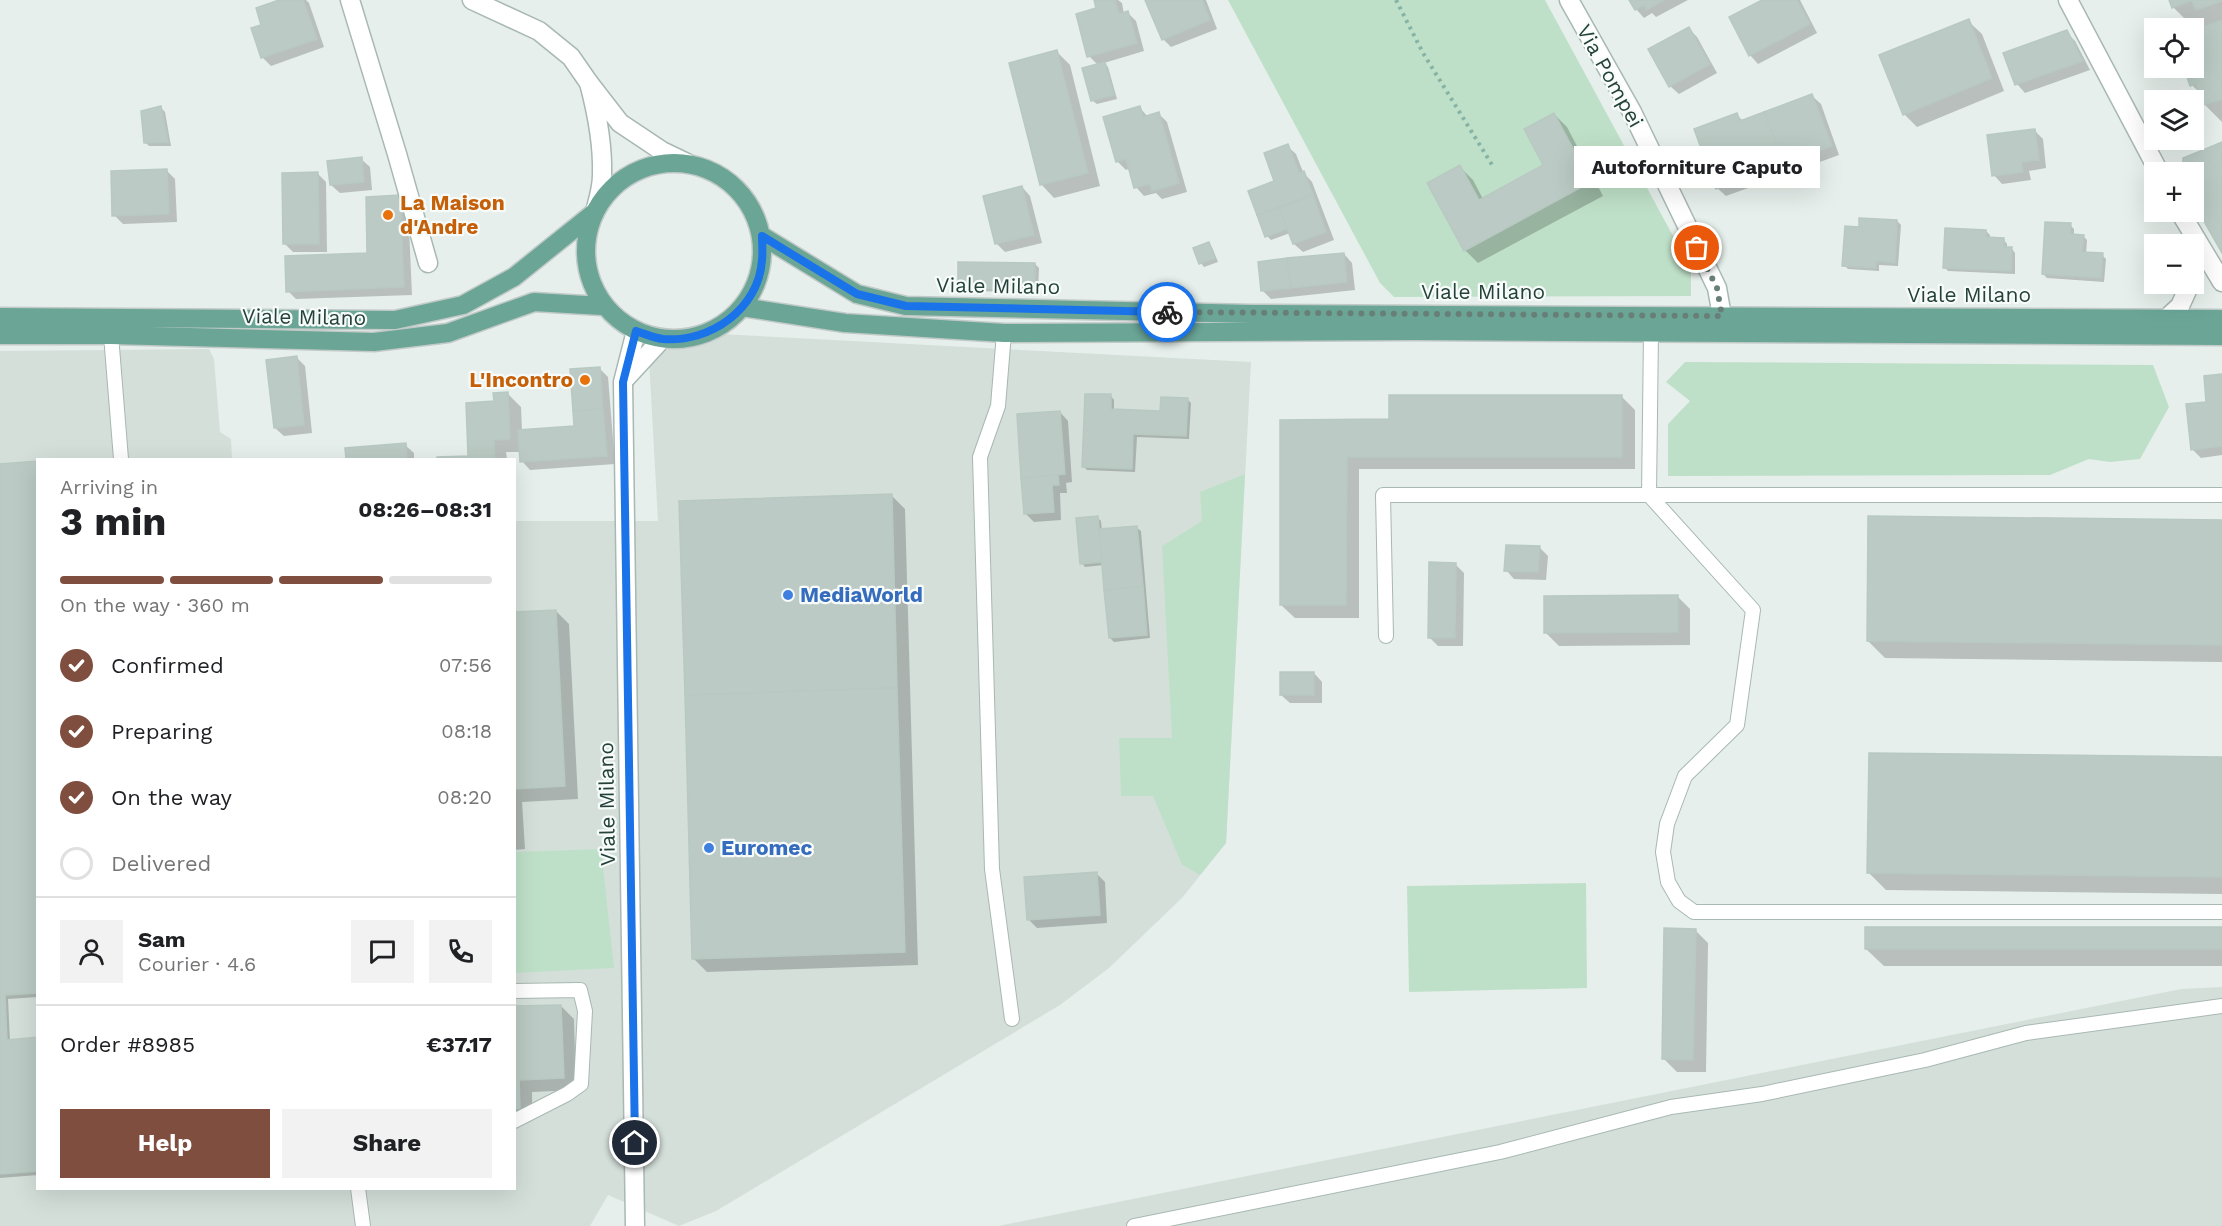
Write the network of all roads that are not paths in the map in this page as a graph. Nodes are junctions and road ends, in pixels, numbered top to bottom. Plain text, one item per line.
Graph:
1 (350, 0) edge
2 (472, 0) edge
3 (1569, 0) edge
4 (2068, 0) edge
5 (589, 83) junction
6 (2154, 162) edge
7 (687, 163) junction
8 (595, 212) junction
9 (762, 236) junction
10 (2204, 257) edge
11 (428, 263) dead end
12 (2222, 282) edge
13 (2185, 294) edge
14 (602, 306) junction
15 (742, 308) junction
16 (1722, 316) junction
17 (0, 317) edge
18 (2166, 319) junction
19 (2222, 319) edge
20 (636, 331) junction
21 (1004, 333) junction
22 (1651, 333) junction
23 (0, 335) edge
24 (111, 335) junction
25 (2222, 336) edge
26 (662, 339) junction
27 (623, 382) junction
28 (121, 458) edge
29 (1649, 495) junction
30 (2222, 495) edge
31 (1386, 636) dead end
32 (2222, 912) edge
33 (516, 991) edge
34 (2222, 1006) edge
35 (1012, 1019) dead end
36 (516, 1120) edge
37 (358, 1190) edge
38 (363, 1226) edge
39 (635, 1226) edge
40 (1134, 1226) edge

1 - 11 street
2 - 5 street
3 - 16 street, Via Pompei
4 - 6 street
5 - 7 street
5 - 8 street
7 - 8 main road
7 - 9 main road
8 - 14 main road
8 - 17 main road
9 - 15 main road
9 - 16 main road, Viale Milano
10 - 12 street
13 - 18 street
14 - 20 main road
14 - 24 main road, Viale Milano
15 - 21 main road, Viale Milano
15 - 26 main road
16 - 18 main road, Viale Milano
18 - 19 main road, Viale Milano
20 - 26 main road
20 - 27 street, Viale Milano
21 - 22 main road, Viale Milano
21 - 35 lane
22 - 25 main road, Viale Milano
22 - 29 lane
23 - 24 main road, Viale Milano
24 - 28 lane
26 - 27 street
27 - 39 street, Viale Milano
29 - 30 lane
29 - 31 lane
29 - 32 lane
33 - 36 lane
34 - 40 lane
37 - 38 lane

